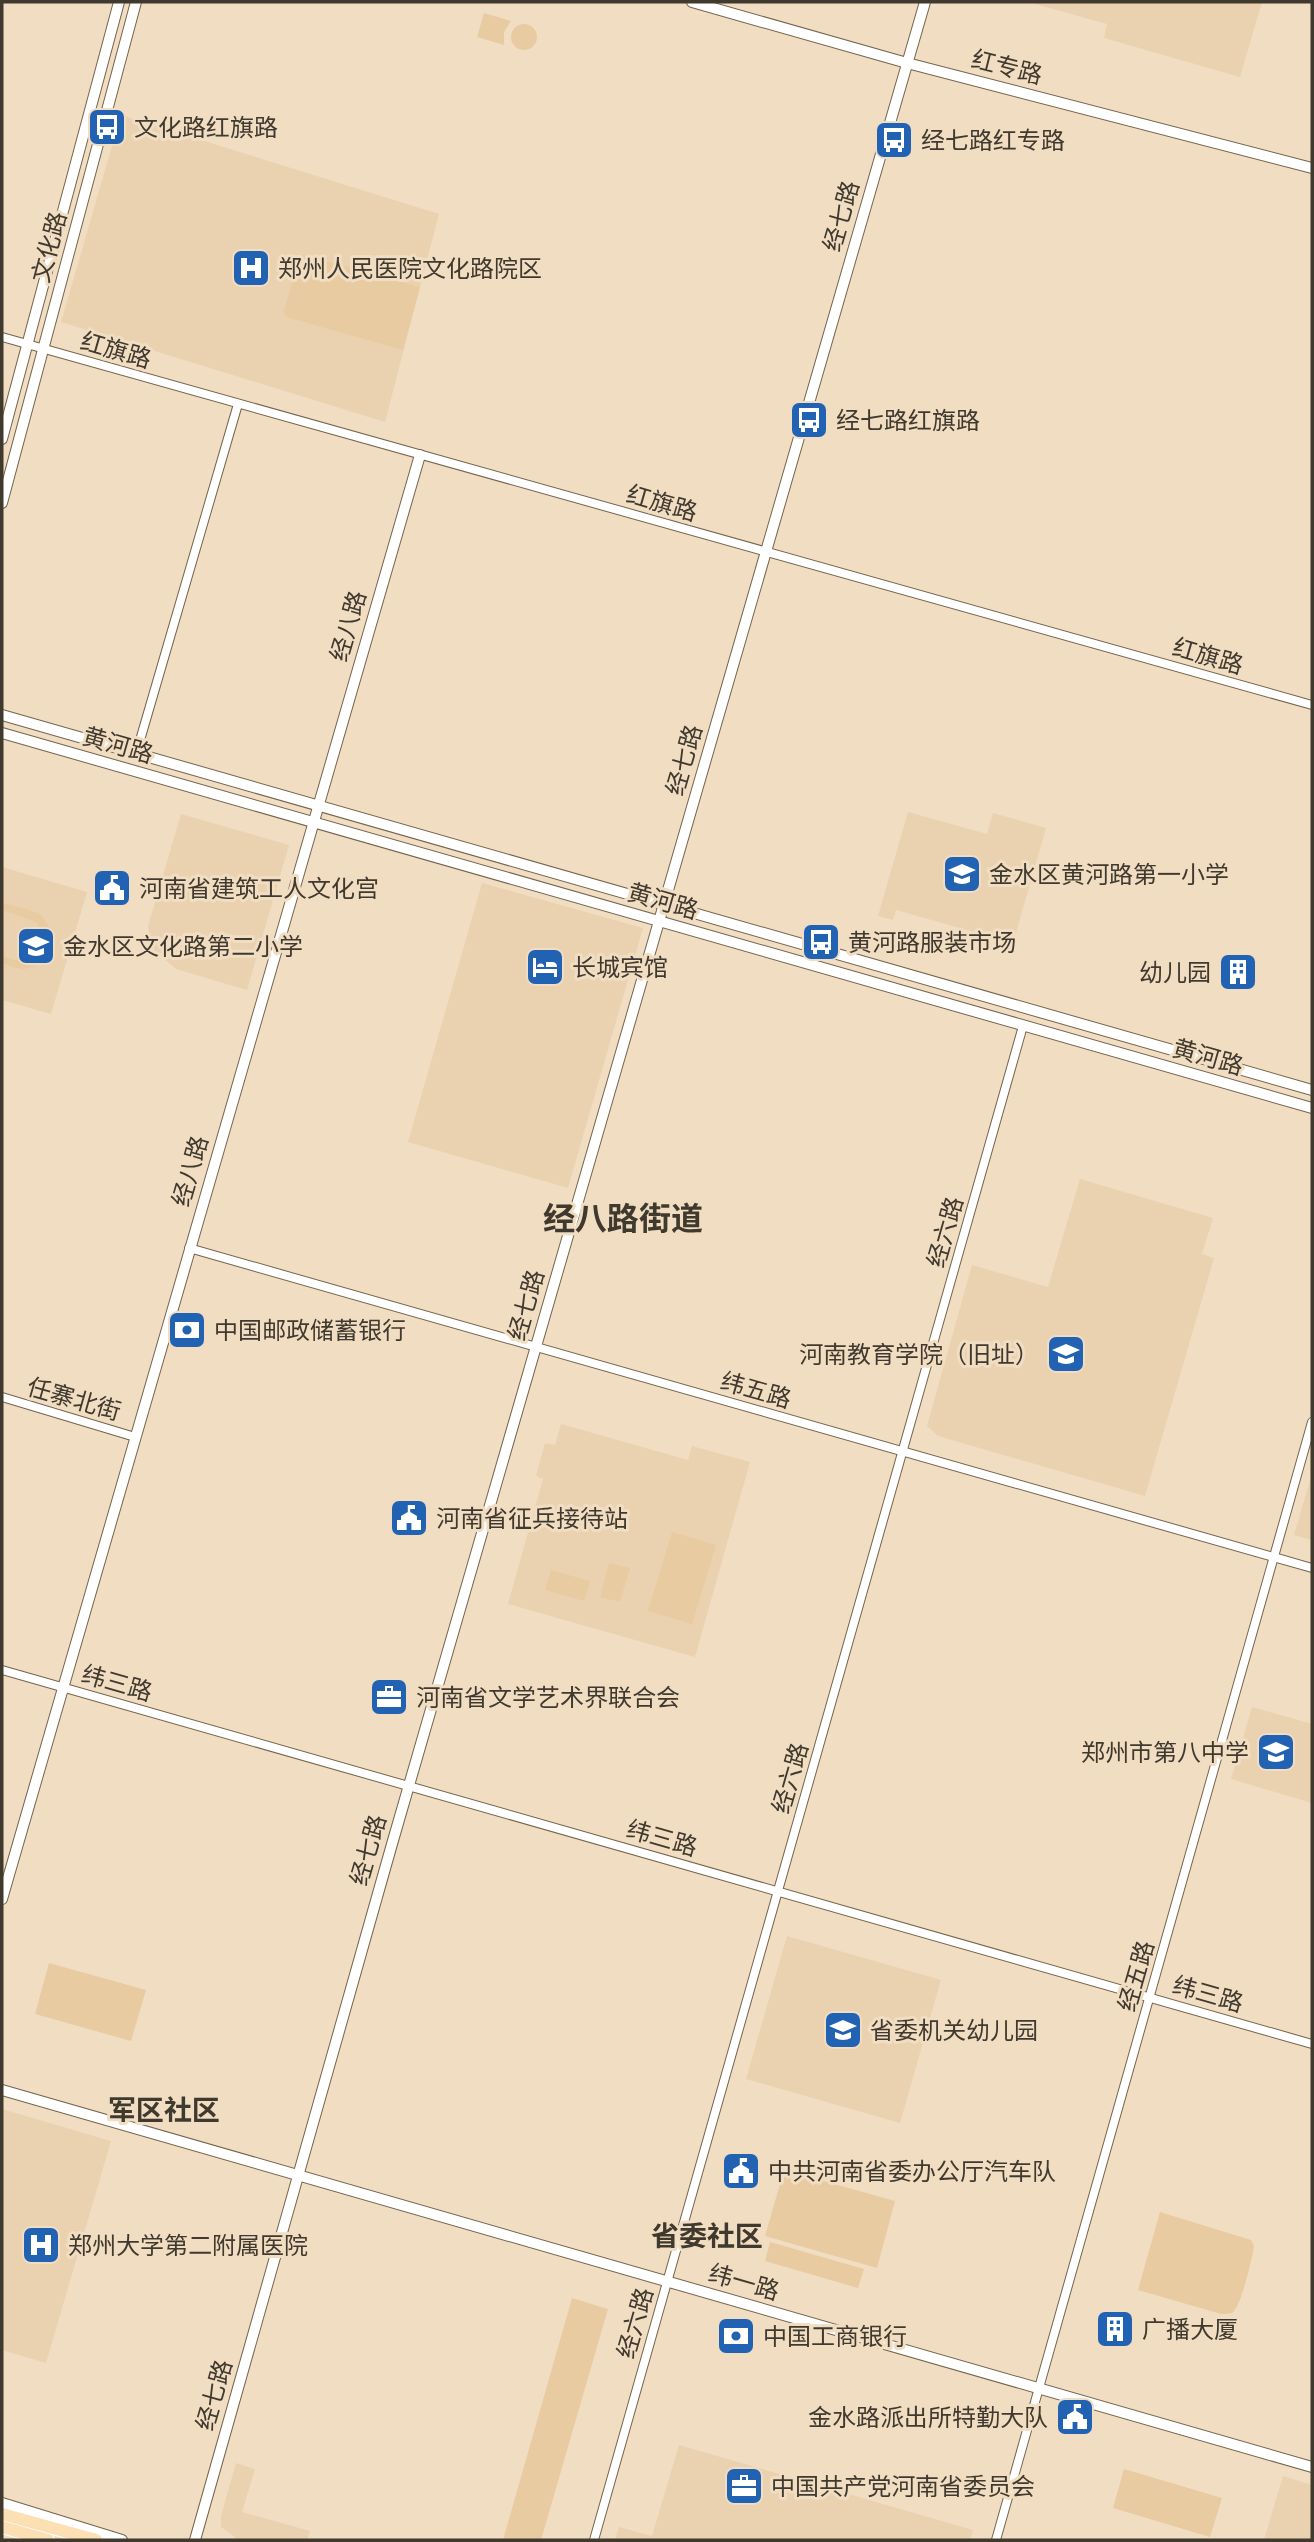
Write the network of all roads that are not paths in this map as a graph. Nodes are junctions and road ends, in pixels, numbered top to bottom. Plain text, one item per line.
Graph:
1 (119, 2) edge
2 (136, 2) edge
3 (692, 2) edge
4 (925, 2) edge
5 (907, 63) junction
6 (1312, 168) edge
7 (2, 337) edge
8 (27, 345) junction
9 (43, 349) junction
10 (238, 404) junction
11 (2, 439) edge
12 (420, 455) junction
13 (2, 503) edge
14 (766, 552) junction
15 (1312, 705) edge
16 (2, 715) edge
17 (2, 733) edge
18 (136, 754) junction
19 (318, 806) junction
20 (313, 823) junction
21 (664, 905) junction
22 (659, 922) junction
23 (1023, 1026) junction
24 (1312, 1090) edge
25 (1312, 1108) edge
26 (189, 1248) junction
27 (536, 1347) junction
28 (2, 1397) edge
29 (1312, 1422) edge
30 (135, 1437) junction
31 (902, 1452) junction
32 (1274, 1557) junction
33 (1312, 1568) edge
34 (2, 1670) edge
35 (63, 1687) junction
36 (409, 1786) junction
37 (778, 1891) junction
38 (2, 1899) edge
39 (1150, 1997) junction
40 (1312, 2044) edge
41 (2, 2090) edge
42 (298, 2175) junction
43 (667, 2281) junction
44 (1039, 2388) junction
45 (1312, 2467) edge
46 (2, 2503) edge
47 (2, 2514) edge
48 (2, 2527) edge
49 (48, 2540) edge
50 (96, 2540) edge
51 (122, 2540) edge
52 (195, 2540) edge
53 (594, 2540) edge
54 (996, 2540) edge

1 - 8 street, 文化路
2 - 9 street, 文化路
3 - 5 street, 红专路
4 - 5 street, 经七路
5 - 6 street, 红专路
5 - 14 street, 经七路
7 - 8 street, 红旗路
8 - 9 street, 红旗路
8 - 11 street, 文化路
9 - 10 street, 红旗路
9 - 13 street, 文化路
10 - 12 street, 红旗路
10 - 18 street
12 - 14 street, 红旗路
12 - 19 street, 经八路
14 - 15 street, 红旗路
14 - 21 street, 经七路
16 - 18 street, 黄河路
17 - 20 street, 黄河路
18 - 19 street, 黄河路
19 - 20 street, 经八路
19 - 21 street, 黄河路
20 - 22 street, 黄河路
20 - 26 street, 经八路
21 - 22 street, 经七路
21 - 24 street, 黄河路
22 - 23 street, 黄河路
22 - 27 street, 经七路
23 - 25 street, 黄河路
23 - 31 street, 经六路
26 - 27 street, 纬五路
26 - 30 street, 经八路
27 - 31 street, 纬五路
27 - 36 street, 经七路
28 - 30 street, 任寨北街
29 - 32 street, 经五路
30 - 35 street, 经八路
31 - 32 street, 纬五路
31 - 37 street, 经六路
32 - 33 street, 纬五路
32 - 39 street, 经五路
34 - 35 street, 纬三路
35 - 36 street, 纬三路
35 - 38 street, 经八路
36 - 37 street, 纬三路
36 - 42 street, 经七路
37 - 39 street, 纬三路
37 - 43 street, 经六路
39 - 40 street, 纬三路
39 - 44 street, 经五路
41 - 42 street, 纬一路
42 - 43 street, 纬一路
42 - 52 street, 经七路
43 - 44 street, 纬一路
43 - 53 street, 经六路
44 - 45 street, 纬一路
44 - 54 street, 经五路
46 - 51 street
47 - 50 main road
48 - 49 main road

